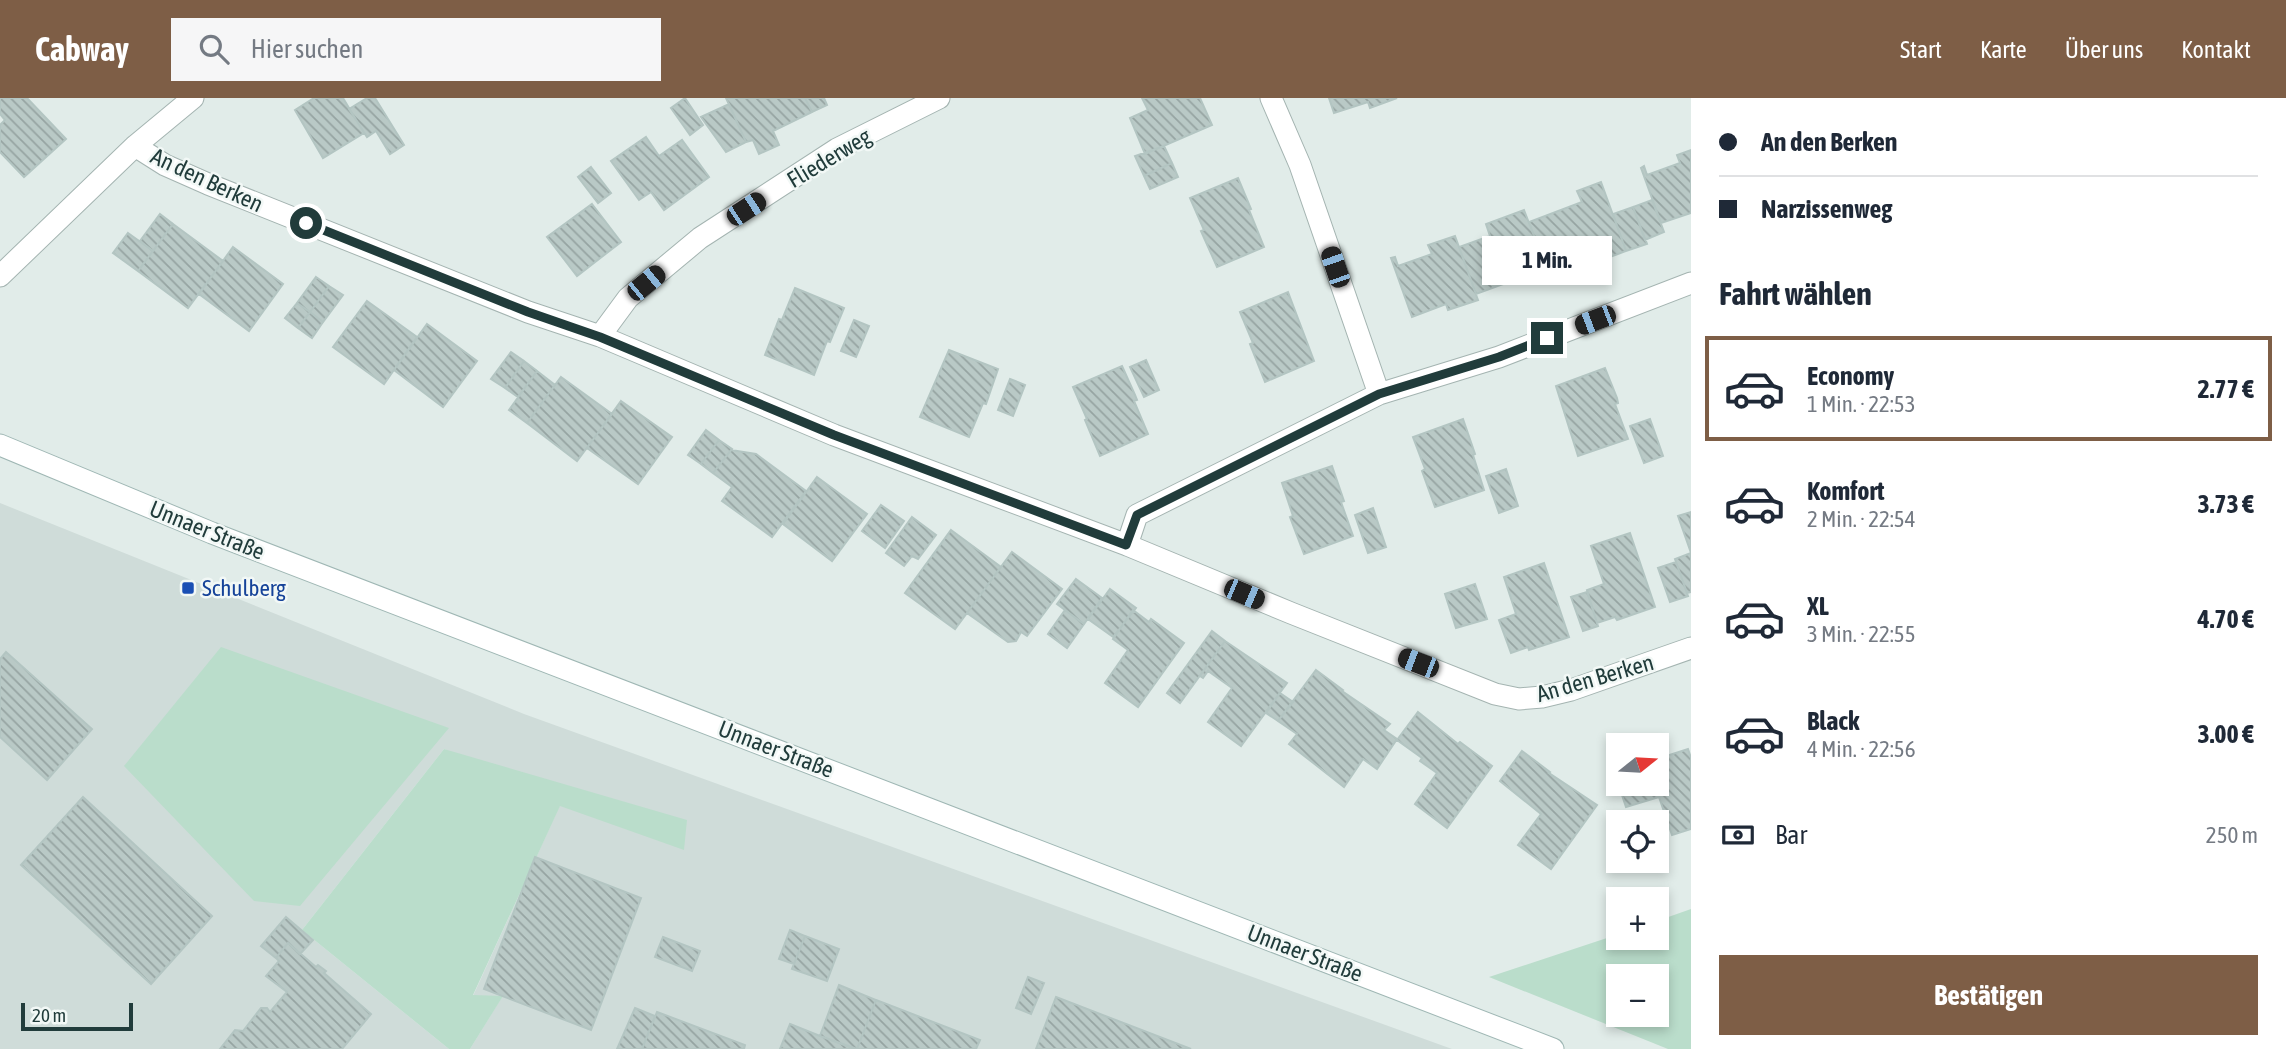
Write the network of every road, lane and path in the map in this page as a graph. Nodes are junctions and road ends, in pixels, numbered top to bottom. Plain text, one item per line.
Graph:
1 (193, 98) edge
2 (939, 98) edge
3 (1271, 98) edge
4 (135, 146) junction
5 (0, 276) edge
6 (1691, 283) edge
7 (600, 337) junction
8 (1379, 394) junction
9 (0, 445) edge
10 (1126, 545) junction
11 (1691, 649) edge
12 (1553, 1049) edge

1 - 4 street
2 - 7 street, Fliederweg
3 - 8 street
4 - 5 street
4 - 7 street, An den Berken
6 - 8 street
7 - 10 street, An den Berken
8 - 10 street
9 - 12 street, Unnaer Straße
10 - 11 street, An den Berken

